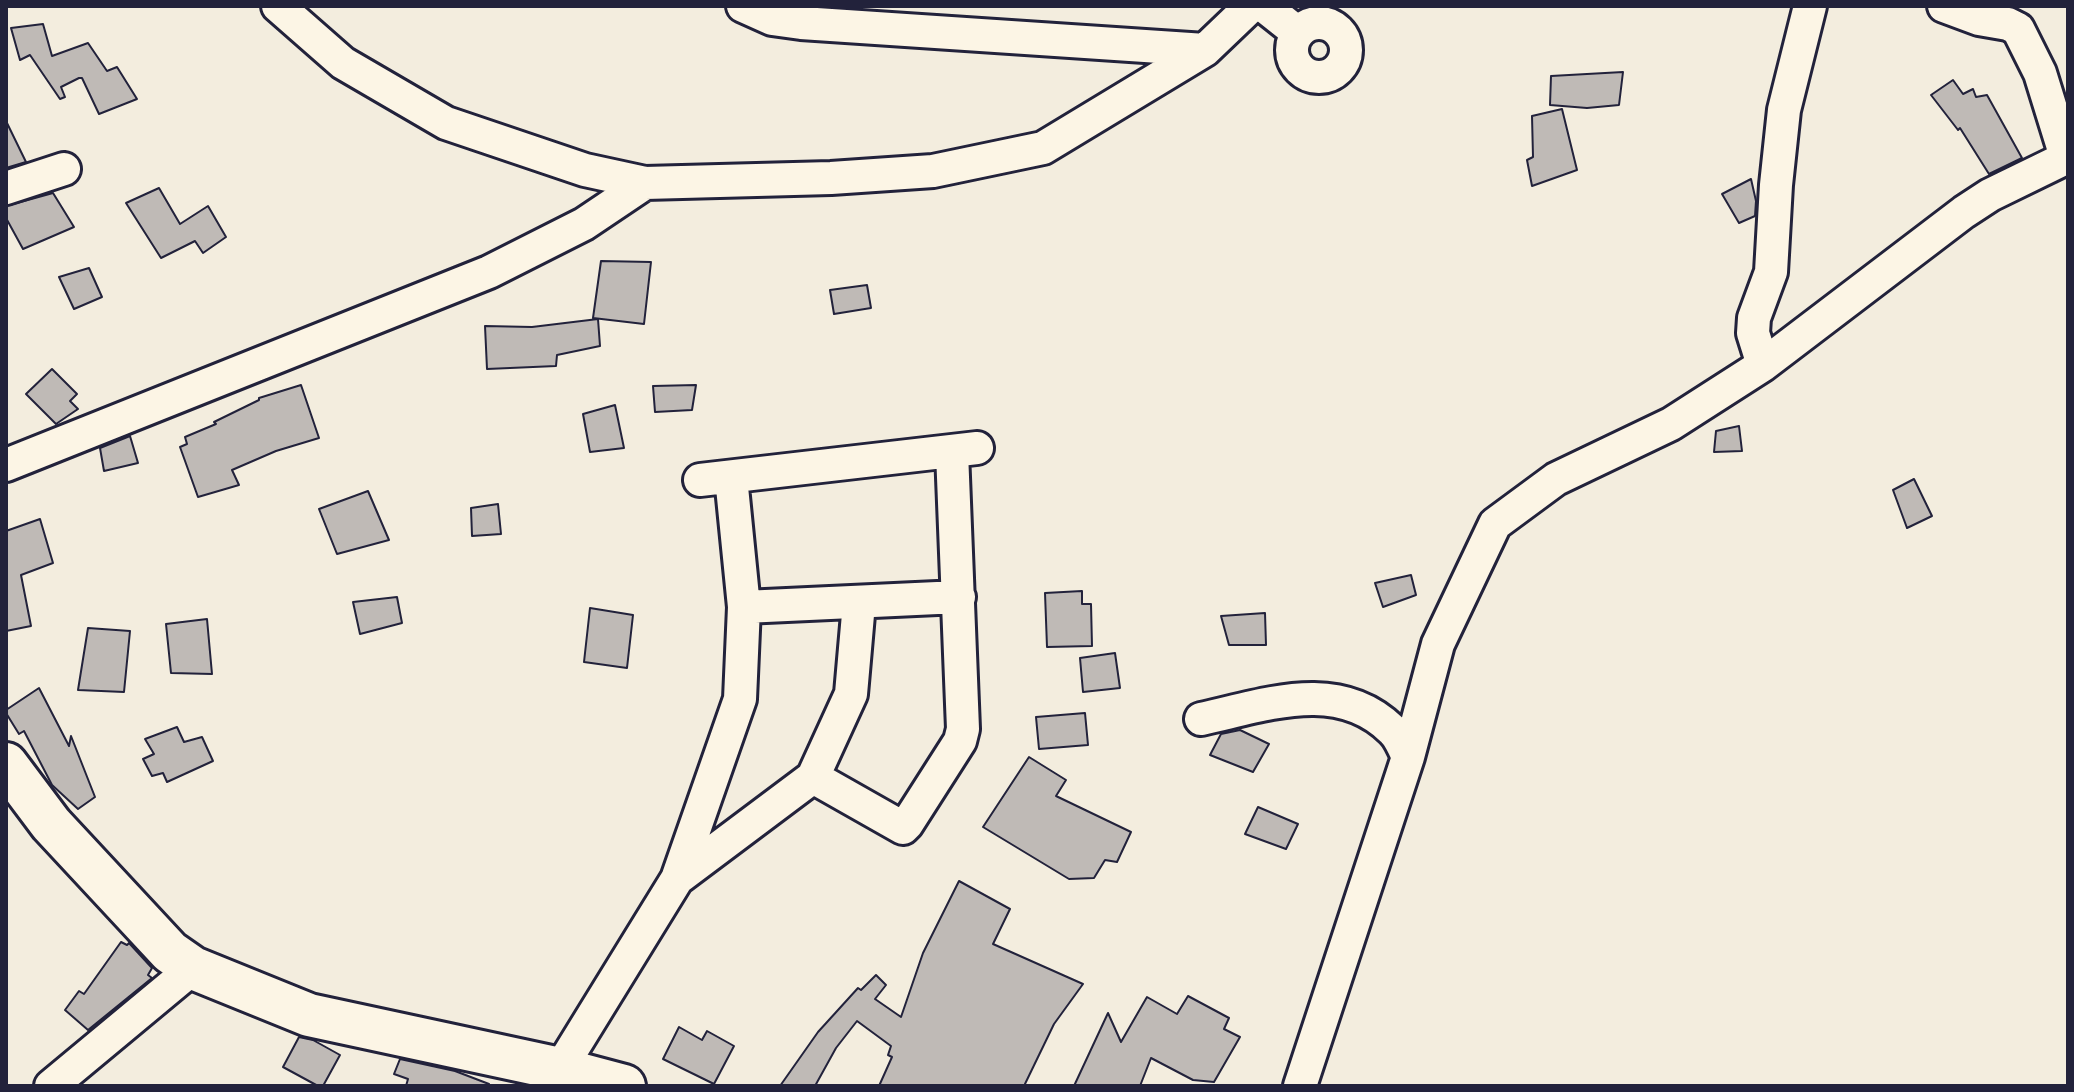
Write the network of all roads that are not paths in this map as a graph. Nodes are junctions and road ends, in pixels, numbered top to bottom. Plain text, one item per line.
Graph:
1 (278, 6) edge
2 (743, 6) edge
3 (1264, 6) edge
4 (1810, 6) edge
5 (1944, 6) edge
6 (1233, 12) edge
7 (1298, 33) dead end
8 (1205, 50) junction
9 (2067, 157) edge
10 (64, 169) dead end
11 (645, 183) junction
12 (6, 188) edge
13 (1763, 365) junction
14 (6, 465) edge
15 (959, 597) junction
16 (859, 603) junction
17 (744, 607) junction
18 (1201, 719) dead end
19 (1408, 757) junction
20 (6, 764) edge
21 (813, 777) junction
22 (677, 879) junction
23 (193, 968) junction
24 (560, 1069) junction
25 (51, 1086) edge
26 (624, 1086) edge
27 (1300, 1086) edge

1 - 11 street
2 - 8 street
3 - 7 street
4 - 13 street
5 - 9 street
6 - 8 street
8 - 11 street
9 - 13 street
10 - 12 street
11 - 14 street
13 - 19 street
15 - 16 street
15 - 17 street
15 - 21 street
16 - 17 street
16 - 21 street
17 - 22 street
18 - 19 street
19 - 27 street
20 - 23 street
21 - 22 street
22 - 24 street
23 - 24 street
23 - 25 street
24 - 26 street

